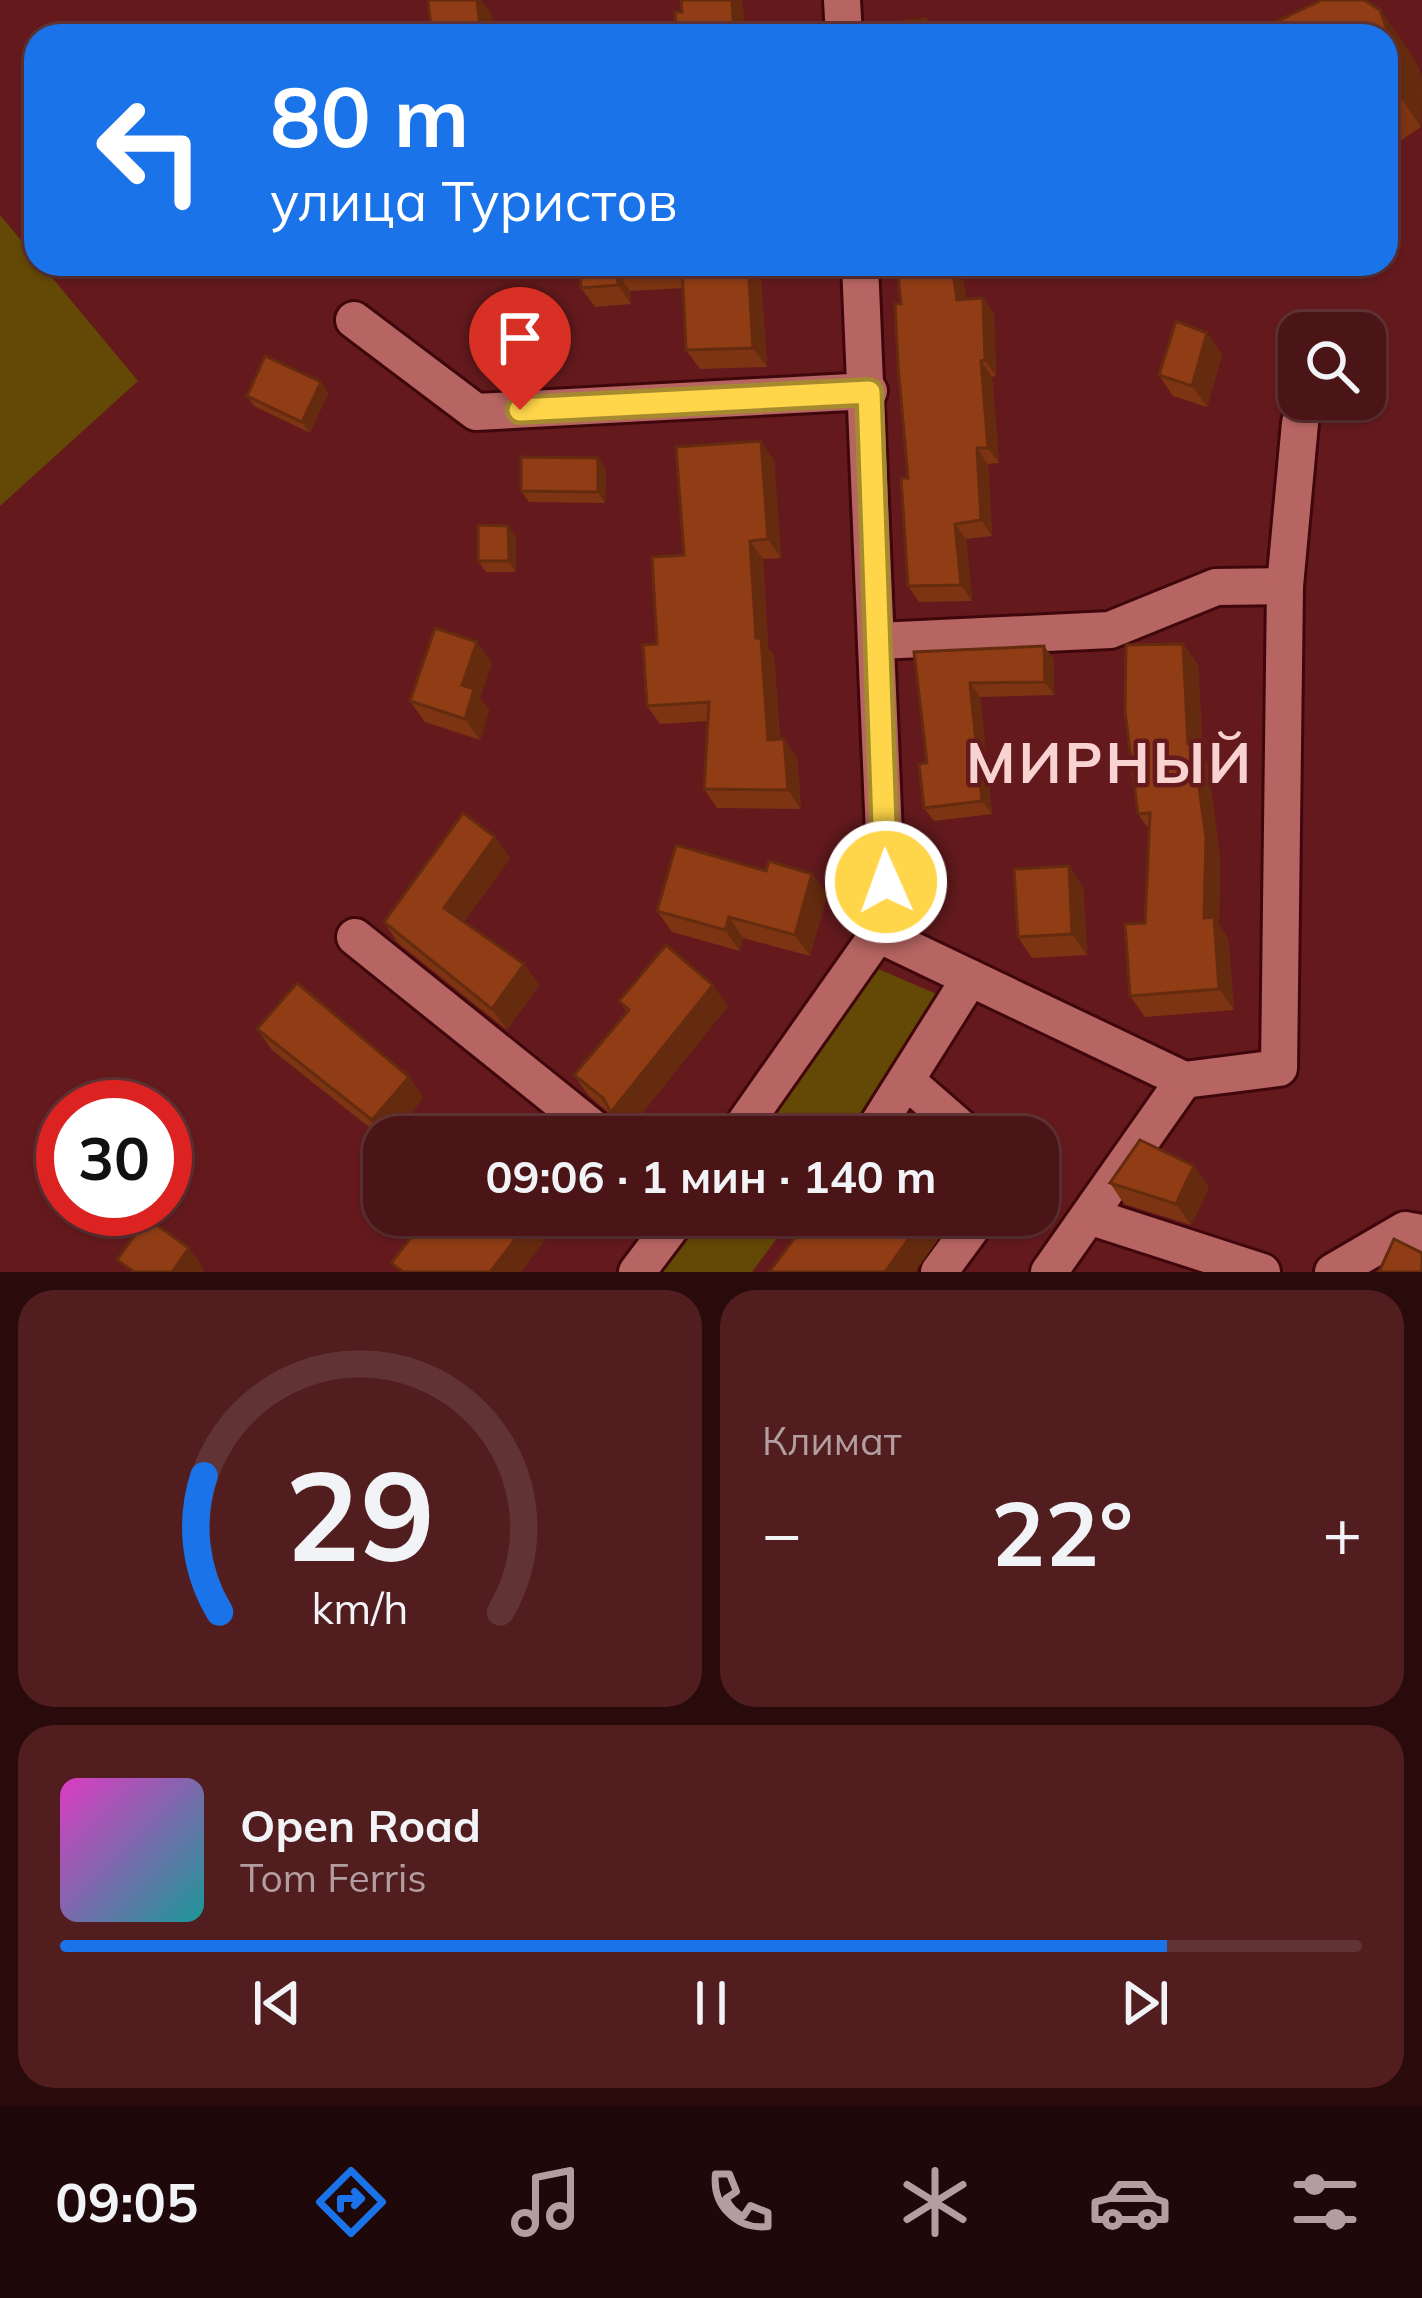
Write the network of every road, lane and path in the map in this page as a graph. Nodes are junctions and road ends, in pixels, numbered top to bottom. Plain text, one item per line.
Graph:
1 (861, 276) edge
2 (354, 320) dead end
3 (869, 392) junction
4 (1300, 423) dead end
5 (1285, 586) junction
6 (878, 641) junction
7 (878, 934) junction
8 (355, 937) dead end
9 (970, 978) junction
10 (1184, 1080) junction
11 (908, 1083) junction
12 (578, 1116) edge
13 (750, 1116) edge
14 (885, 1116) edge
15 (946, 1116) edge
16 (1089, 1216) junction
17 (1422, 1233) edge
18 (664, 1236) edge
19 (966, 1236) edge
20 (637, 1272) edge
21 (939, 1272) edge
22 (1049, 1272) edge
23 (1262, 1272) edge
24 (1333, 1272) edge

1 - 3 street
2 - 3 street
3 - 6 street
4 - 5 street
5 - 6 street
5 - 10 street
6 - 7 street
7 - 9 street
7 - 13 street
8 - 12 street
9 - 10 street
9 - 11 street
10 - 16 street
11 - 14 street
11 - 15 street
16 - 22 street
16 - 23 street
17 - 24 street
18 - 20 street
19 - 21 street

